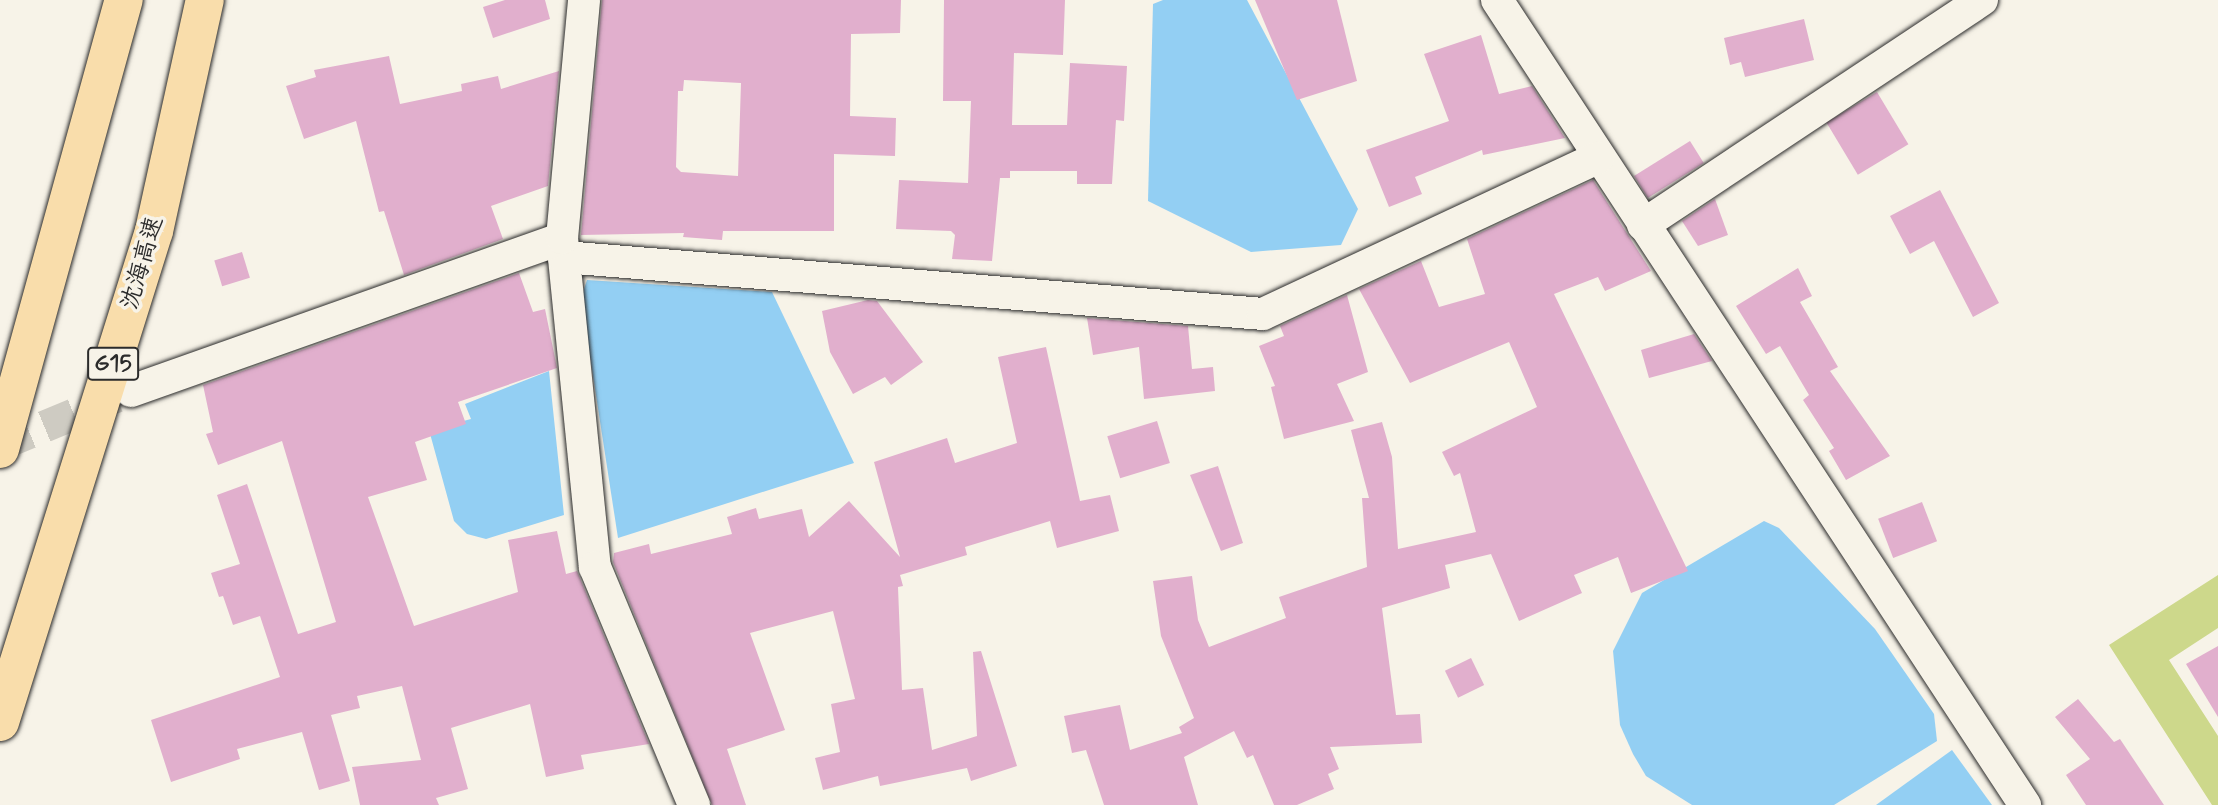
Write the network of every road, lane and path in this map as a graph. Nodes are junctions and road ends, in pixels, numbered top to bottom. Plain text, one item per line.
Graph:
1 (124, 0) edge
2 (205, 0) edge
3 (584, 0) edge
4 (1497, 0) edge
5 (1982, 0) edge
6 (1598, 158) junction
7 (1643, 225) junction
8 (563, 248) junction
9 (131, 391) tunnel mouth
10 (0, 449) edge
11 (0, 722) edge
12 (694, 805) edge
13 (2025, 805) edge

1 - 10 highway
2 - 11 highway, 沈海高速 / G15
3 - 8 street
4 - 6 street
5 - 7 street
6 - 7 street
6 - 8 street
7 - 13 street
8 - 9 street
8 - 12 street

